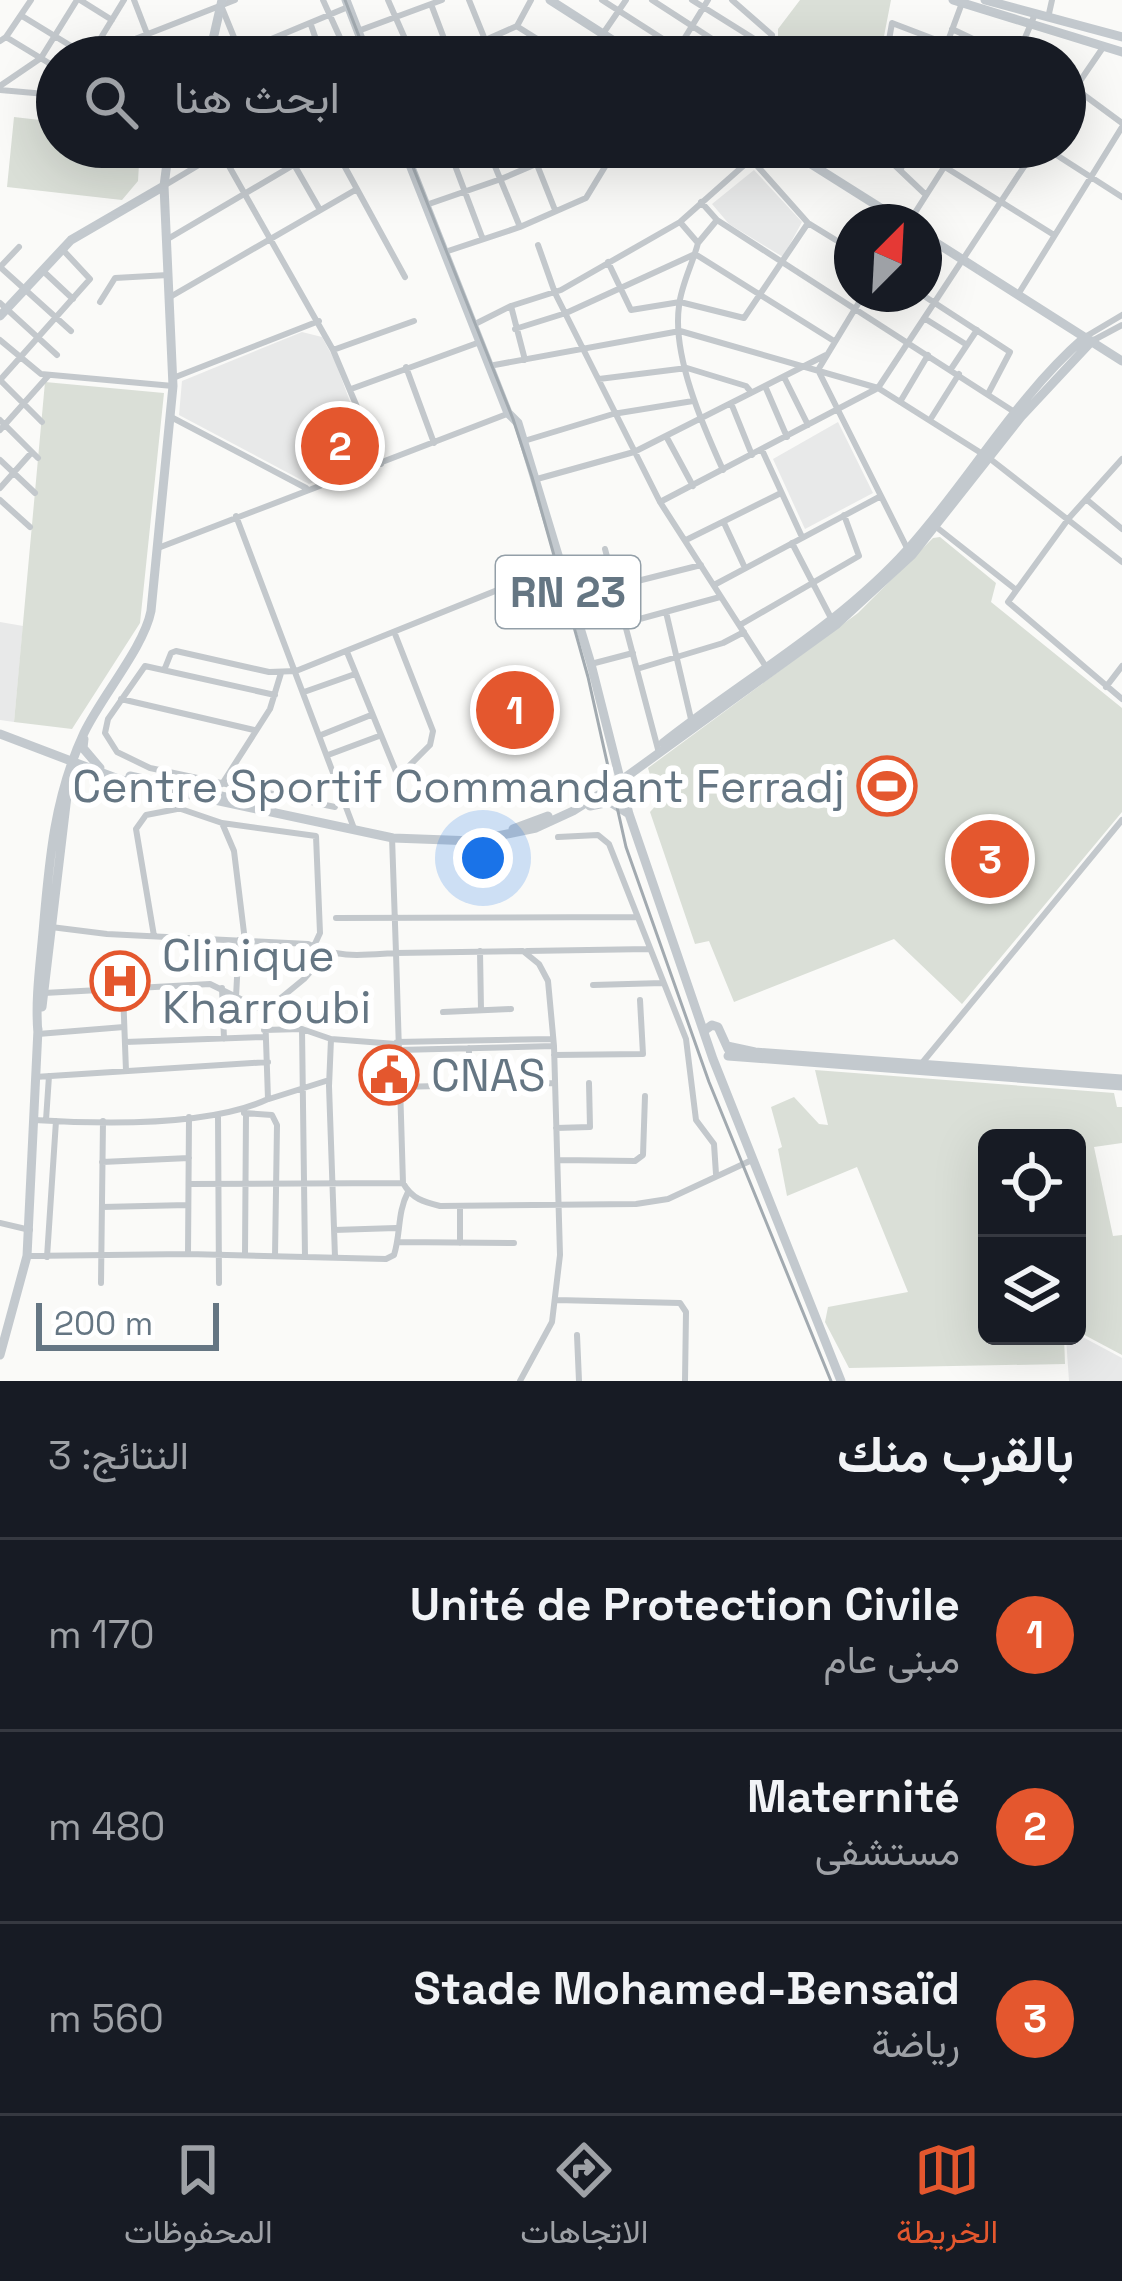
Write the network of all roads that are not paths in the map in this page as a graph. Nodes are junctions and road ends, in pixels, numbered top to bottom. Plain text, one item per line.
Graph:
1 (31, 0) edge
2 (78, 0) edge
3 (124, 0) edge
4 (134, 0) edge
5 (235, 0) edge
6 (323, 0) edge
7 (388, 0) edge
8 (442, 0) edge
9 (469, 0) edge
10 (531, 0) edge
11 (550, 0) edge
12 (602, 0) edge
13 (626, 0) edge
14 (652, 0) edge
15 (692, 0) edge
16 (732, 0) edge
17 (985, 0) edge
18 (1052, 0) edge
19 (957, 1) edge
20 (218, 2) edge
21 (347, 3) edge
22 (705, 3) edge
23 (1010, 3) edge
24 (431, 4) junction
25 (618, 10) junction
26 (328, 14) junction
27 (22, 16) junction
28 (1048, 18) junction
29 (396, 19) junction
30 (1034, 19) junction
31 (112, 20) junction
32 (311, 25) junction
33 (517, 26) junction
34 (690, 26) junction
35 (952, 29) junction
36 (358, 31) junction
37 (146, 32) junction
38 (604, 34) junction
39 (54, 36) joint
40 (102, 36) edge
41 (139, 36) edge
42 (148, 36) edge
43 (212, 36) edge
44 (233, 36) edge
45 (284, 36) edge
46 (315, 36) edge
47 (339, 36) edge
48 (360, 36) edge
49 (404, 36) edge
50 (442, 36) edge
51 (484, 36) edge
52 (498, 36) edge
53 (533, 36) edge
54 (607, 36) edge
55 (652, 36) edge
56 (684, 36) edge
57 (706, 36) edge
58 (751, 36) edge
59 (771, 36) edge
60 (890, 36) edge
61 (925, 36) edge
62 (949, 36) edge
63 (970, 36) edge
64 (1026, 36) edge
65 (1078, 36) edge
66 (1122, 37) edge
67 (3, 39) edge
68 (1086, 39) edge
69 (1104, 46) junction
70 (1120, 54) edge
71 (36, 56) edge
72 (36, 61) edge
73 (1086, 72) edge
74 (0, 88) edge
75 (36, 92) edge
76 (1086, 97) edge
77 (1122, 125) edge
78 (167, 168) edge
79 (194, 168) edge
80 (234, 168) edge
81 (290, 168) edge
82 (297, 168) edge
83 (346, 168) edge
84 (412, 168) edge
85 (456, 168) edge
86 (496, 168) edge
87 (527, 168) edge
88 (539, 168) edge
89 (604, 168) edge
90 (741, 168) edge
91 (760, 168) edge
92 (818, 168) edge
93 (898, 168) edge
94 (944, 168) joint
95 (1026, 168) edge
96 (1075, 168) edge
97 (901, 170) joint
98 (1090, 177) junction
99 (501, 179) junction
100 (164, 186) junction
101 (357, 188) junction
102 (464, 189) junction
103 (247, 195) junction
104 (926, 195) junction
105 (1122, 197) edge
106 (701, 202) junction
107 (1002, 203) junction
108 (877, 204) edge
109 (919, 204) edge
110 (426, 205) junction
111 (320, 210) junction
112 (556, 212) junction
113 (718, 220) junction
114 (680, 222) junction
115 (808, 223) junction
116 (520, 227) junction
117 (1054, 235) junction
118 (482, 237) junction
119 (272, 238) junction
120 (834, 239) edge
121 (166, 240) junction
122 (698, 242) junction
123 (538, 245) dead end
124 (942, 246) edge
125 (19, 247) dead end
126 (62, 249) junction
127 (445, 252) junction
128 (695, 254) junction
129 (964, 259) junction
130 (607, 261) junction
131 (779, 261) junction
132 (0, 267) edge
133 (42, 270) junction
134 (169, 274) junction
135 (405, 277) dead end
136 (26, 288) junction
137 (619, 288) junction
138 (942, 288) edge
139 (555, 293) junction
140 (1018, 293) junction
141 (758, 295) junction
142 (834, 296) edge
143 (170, 297) junction
144 (74, 299) junction
145 (100, 302) dead end
146 (680, 302) junction
147 (511, 307) junction
148 (942, 307) edge
149 (2, 309) edge
150 (854, 312) edge
151 (858, 312) edge
152 (926, 312) edge
153 (566, 314) junction
154 (1122, 315) edge
155 (56, 318) junction
156 (923, 318) junction
157 (319, 321) junction
158 (414, 321) dead end
159 (473, 325) junction
160 (1122, 325) edge
161 (515, 329) junction
162 (977, 330) junction
163 (71, 331) dead end
164 (680, 332) junction
165 (38, 338) junction
166 (1089, 339) junction
167 (0, 340) edge
168 (834, 341) junction
169 (480, 342) junction
170 (907, 343) junction
171 (967, 346) junction
172 (584, 348) junction
173 (333, 350) junction
174 (57, 355) dead end
175 (826, 355) junction
176 (928, 356) junction
177 (20, 358) junction
178 (525, 360) junction
179 (1122, 361) edge
180 (489, 366) junction
181 (804, 366) junction
182 (406, 368) junction
183 (686, 368) junction
184 (818, 370) junction
185 (955, 372) junction
186 (50, 375) junction
187 (784, 377) junction
188 (599, 379) junction
189 (0, 380) edge
190 (173, 382) junction
191 (765, 386) junction
192 (878, 388) junction
193 (351, 389) junction
194 (752, 392) junction
195 (989, 393) junction
196 (693, 401) junction
197 (900, 402) junction
198 (731, 403) junction
199 (23, 404) junction
200 (838, 411) junction
201 (508, 413) junction
202 (613, 414) junction
203 (1018, 414) junction
204 (171, 417) junction
205 (700, 417) junction
206 (930, 420) junction
207 (42, 422) dead end
208 (2, 425) edge
209 (808, 425) junction
210 (667, 436) junction
211 (787, 437) junction
212 (524, 441) junction
213 (435, 444) junction
214 (762, 451) junction
215 (634, 452) junction
216 (752, 455) junction
217 (985, 455) junction
218 (1122, 459) edge
219 (0, 460) edge
220 (381, 464) junction
221 (723, 470) junction
222 (1112, 471) junction
223 (14, 472) junction
224 (537, 479) junction
225 (1122, 479) edge
226 (693, 486) junction
227 (0, 488) edge
228 (308, 489) junction
229 (782, 493) junction
230 (35, 494) dead end
231 (881, 496) junction
232 (1086, 499) junction
233 (0, 500) edge
234 (660, 502) junction
235 (844, 515) junction
236 (236, 516) junction
237 (1069, 518) junction
238 (724, 524) junction
239 (935, 526) junction
240 (30, 527) dead end
241 (1122, 529) edge
242 (802, 537) junction
243 (686, 541) junction
244 (792, 543) junction
245 (158, 548) junction
246 (605, 550) dead end
247 (910, 552) junction
248 (1122, 562) edge
249 (560, 565) junction
250 (702, 565) junction
251 (745, 568) junction
252 (814, 584) junction
253 (714, 585) junction
254 (615, 586) junction
255 (1015, 589) junction
256 (721, 596) junction
257 (570, 598) junction
258 (666, 612) junction
259 (831, 618) junction
260 (625, 623) junction
261 (742, 629) junction
262 (395, 634) junction
263 (347, 652) junction
264 (633, 652) junction
265 (676, 657) junction
266 (591, 664) junction
267 (1122, 666) edge
268 (165, 669) junction
269 (637, 669) junction
270 (768, 670) junction
271 (296, 671) junction
272 (280, 674) junction
273 (355, 674) junction
274 (1106, 687) junction
275 (304, 692) junction
276 (275, 695) junction
277 (1122, 699) edge
278 (121, 700) junction
279 (371, 716) junction
280 (692, 721) junction
281 (254, 730) junction
282 (84, 733) junction
283 (0, 734) edge
284 (321, 735) junction
285 (379, 736) junction
286 (44, 750) junction
287 (658, 750) junction
288 (328, 755) junction
289 (613, 755) junction
290 (638, 761) junction
291 (73, 762) junction
292 (98, 771) junction
293 (398, 777) junction
294 (619, 779) junction
295 (222, 784) junction
296 (65, 786) junction
297 (404, 790) dead end
298 (180, 794) junction
299 (335, 807) dead end
300 (178, 808) junction
301 (574, 811) junction
302 (629, 814) junction
303 (1122, 820) edge
304 (222, 823) junction
305 (355, 828) junction
306 (392, 836) junction
307 (559, 837) dead end
308 (394, 917) junction
309 (636, 917) junction
310 (336, 918) dead end
311 (51, 927) junction
312 (154, 936) junction
313 (242, 940) junction
314 (314, 946) junction
315 (649, 949) junction
316 (523, 951) junction
317 (480, 952) junction
318 (396, 953) junction
319 (326, 954) junction
320 (663, 983) junction
321 (592, 985) dead end
322 (222, 988) junction
323 (123, 989) junction
324 (44, 993) junction
325 (236, 997) junction
326 (640, 1000) dead end
327 (511, 1009) dead end
328 (481, 1010) junction
329 (265, 1011) junction
330 (443, 1012) dead end
331 (124, 1027) junction
332 (710, 1028) junction
333 (302, 1030) junction
334 (264, 1033) junction
335 (38, 1034) junction
336 (224, 1039) junction
337 (332, 1039) junction
338 (125, 1042) junction
339 (398, 1046) junction
340 (554, 1047) junction
341 (469, 1048) junction
342 (724, 1057) junction
343 (268, 1062) junction
344 (919, 1069) junction
345 (126, 1071) junction
346 (49, 1076) junction
347 (35, 1077) junction
348 (328, 1080) junction
349 (589, 1083) dead end
350 (1122, 1083) edge
351 (555, 1084) junction
352 (469, 1085) junction
353 (302, 1086) junction
354 (398, 1087) junction
355 (645, 1096) dead end
356 (268, 1099) junction
357 (243, 1113) junction
358 (218, 1114) junction
359 (189, 1117) junction
360 (45, 1121) junction
361 (103, 1121) junction
362 (556, 1128) junction
363 (189, 1158) junction
364 (755, 1159) junction
365 (557, 1160) junction
366 (103, 1162) junction
367 (716, 1174) junction
368 (246, 1183) junction
369 (274, 1183) junction
370 (304, 1183) junction
371 (333, 1183) junction
372 (189, 1184) junction
373 (219, 1184) junction
374 (406, 1187) junction
375 (188, 1204) junction
376 (559, 1205) junction
377 (460, 1206) junction
378 (102, 1207) junction
379 (0, 1223) edge
380 (397, 1228) junction
381 (30, 1230) junction
382 (334, 1230) junction
383 (397, 1242) junction
384 (460, 1243) junction
385 (514, 1243) dead end
386 (188, 1254) junction
387 (219, 1255) junction
388 (27, 1256) junction
389 (101, 1256) junction
390 (245, 1256) junction
391 (275, 1256) junction
392 (305, 1257) junction
393 (47, 1258) junction
394 (335, 1258) junction
395 (101, 1283) dead end
396 (219, 1283) dead end
397 (556, 1300) junction
398 (5, 1319) edge
399 (578, 1335) dead end
400 (0, 1355) edge
401 (520, 1381) edge
402 (579, 1381) edge
403 (685, 1381) edge
404 (841, 1381) edge

1 - 27 street
2 - 31 street
2 - 39 street
3 - 31 street
4 - 37 street
5 - 20 street
6 - 26 street
7 - 29 street
8 - 24 street
9 - 51 street
10 - 33 street
11 - 38 main road
12 - 25 street
13 - 25 street
14 - 34 street
15 - 22 street
16 - 59 street
17 - 23 main road
18 - 28 street
19 - 30 main road
19 - 35 street
20 - 37 street
20 - 43 main road
20 - 44 street
21 - 26 street
21 - 36 main road
22 - 34 street
22 - 58 street
23 - 30 main road
24 - 29 street
24 - 50 street
25 - 38 street
25 - 55 street
26 - 32 street
26 - 47 street
27 - 39 street
27 - 67 street
28 - 30 main road
28 - 66 main road
29 - 36 street
29 - 49 street
30 - 64 street
30 - 65 main road
31 - 40 street
32 - 45 street
32 - 46 street
33 - 52 street
33 - 53 street
34 - 56 street
34 - 57 street
35 - 62 street
35 - 63 street
36 - 48 main road
37 - 41 street
37 - 42 street
38 - 54 main road
60 - 61 street
67 - 71 street
68 - 69 main road
69 - 70 main road
69 - 73 street
72 - 74 street
74 - 75 street
76 - 77 street
77 - 98 street
78 - 100 main road
79 - 100 street
80 - 103 street
81 - 103 street
82 - 111 street
83 - 101 street
84 - 110 main road, RN 23
85 - 102 street
86 - 99 street
87 - 99 street
88 - 112 street
89 - 112 street
90 - 106 street
91 - 115 street
92 - 108 main road
93 - 97 street
94 - 104 street
94 - 107 street
95 - 107 street
96 - 98 street
97 - 104 street
98 - 105 street
98 - 117 street
99 - 102 street
99 - 116 street
100 - 121 main road
100 - 126 main road
101 - 111 street
101 - 135 street
102 - 110 street
102 - 118 street
103 - 119 street
103 - 121 street
104 - 109 street
106 - 113 street
106 - 114 street
107 - 117 street
107 - 129 street
110 - 127 main road, RN 23
111 - 119 street
112 - 116 street
113 - 122 street
113 - 131 street
114 - 122 street
114 - 130 street
115 - 120 street
115 - 131 street
116 - 118 street
117 - 140 street
118 - 127 street
119 - 143 street
119 - 157 street
121 - 134 main road
122 - 128 street
123 - 139 street
124 - 129 main road
125 - 132 street
126 - 133 main road
126 - 144 street
127 - 159 main road, RN 23
128 - 137 street
128 - 141 street
128 - 146 street
129 - 138 street
129 - 140 main road
130 - 137 street
130 - 139 street
131 - 141 street
131 - 142 street
132 - 136 street
133 - 136 main road
133 - 144 street
134 - 143 main road
134 - 145 street
136 - 149 main road
136 - 155 street
137 - 146 street
137 - 153 street
139 - 147 street
139 - 153 street
140 - 166 main road
141 - 146 street
141 - 168 street
143 - 190 main road
144 - 155 street
146 - 164 street
147 - 159 street
147 - 161 street
148 - 162 street
149 - 165 street
150 - 168 street
151 - 170 street
152 - 156 street
153 - 161 street
153 - 172 street
154 - 166 street
155 - 163 street
155 - 165 street
156 - 170 street
156 - 171 street
157 - 173 street
157 - 190 street
158 - 173 street
159 - 169 main road, RN 23
160 - 166 street
161 - 178 street
162 - 171 street
162 - 195 street
164 - 172 street
164 - 181 street
164 - 183 street
165 - 174 street
165 - 177 street
166 - 179 main road
166 - 203 main road
167 - 177 street
168 - 175 street
169 - 180 main road, RN 23
169 - 182 street
170 - 176 street
170 - 192 street
171 - 185 street
172 - 178 street
172 - 188 street
173 - 193 street
175 - 181 street
175 - 184 street
176 - 185 street
176 - 197 street
177 - 186 street
177 - 189 street
178 - 180 street
180 - 201 main road, RN 23
181 - 184 street
181 - 187 street
182 - 193 street
182 - 213 street
183 - 188 street
183 - 194 street
183 - 196 street
184 - 192 street
184 - 200 street
185 - 195 street
185 - 206 street
186 - 190 street
186 - 199 street
187 - 191 street
187 - 209 street
188 - 202 street
189 - 199 street
190 - 204 main road
191 - 194 street
191 - 211 street
192 - 197 street
192 - 200 street
193 - 220 street
194 - 198 street
195 - 203 street
196 - 202 street
196 - 205 street
197 - 206 street
198 - 205 street
198 - 216 street
199 - 207 street
199 - 208 street
200 - 209 street
200 - 231 street
201 - 212 main road, RN 23
201 - 213 street
202 - 212 street
202 - 215 street
203 - 217 main road
204 - 228 street
204 - 245 main road
205 - 210 street
205 - 221 street
206 - 217 street
208 - 223 street
209 - 211 street
210 - 215 street
210 - 226 street
211 - 214 street
212 - 224 main road, RN 23
213 - 220 street
214 - 216 street
214 - 229 street
215 - 224 street
215 - 234 street
216 - 221 street
217 - 237 street
217 - 239 main road
217 - 247 main road
218 - 222 street
219 - 223 street
220 - 228 street
221 - 226 street
222 - 225 street
222 - 232 street
223 - 227 street
223 - 230 street
224 - 249 main road, RN 23
226 - 234 street
228 - 236 street
229 - 238 street
229 - 242 street
231 - 235 street
231 - 247 street
232 - 237 street
232 - 241 street
233 - 240 street
234 - 243 street
235 - 242 street
235 - 252 street
236 - 245 street
236 - 271 street
237 - 248 street
237 - 255 street
238 - 243 street
238 - 251 street
239 - 247 main road
239 - 255 street
242 - 244 street
243 - 250 street
244 - 251 street
244 - 252 street
245 - 282 main road
246 - 254 street
247 - 259 main road
247 - 270 main road
249 - 257 main road, RN 23
249 - 262 street
250 - 253 street
250 - 254 street
251 - 253 street
252 - 259 street
252 - 261 street
253 - 256 street
254 - 257 street
254 - 260 street
255 - 274 street
256 - 258 street
256 - 261 street
257 - 266 main road, RN 23
258 - 260 street
258 - 265 street
259 - 270 main road
260 - 264 street
261 - 265 street
261 - 270 street
262 - 263 street
262 - 293 street
263 - 271 street
263 - 273 street
264 - 266 street
264 - 269 street
265 - 269 street
265 - 280 street
266 - 289 main road, RN 23
267 - 274 street
268 - 272 street
268 - 276 street
268 - 278 street
269 - 287 street
270 - 280 main road
270 - 287 main road
271 - 272 street
271 - 275 street
272 - 276 street
273 - 275 street
273 - 279 street
274 - 277 street
275 - 284 street
276 - 281 street
278 - 281 street
278 - 295 street
279 - 284 street
279 - 285 street
280 - 287 main road
281 - 295 street
282 - 286 main road
282 - 291 main road
282 - 292 main road
283 - 286 main road
284 - 288 street
285 - 288 street
285 - 293 street
286 - 291 main road
286 - 296 main road
287 - 290 main road
287 - 294 main road
288 - 305 street
289 - 290 main road
289 - 294 main road, RN 23
290 - 294 main road
291 - 292 main road
291 - 296 main road
292 - 296 main road
292 - 298 main road
292 - 305 main road
293 - 297 street
294 - 301 main road
294 - 302 main road, RN 23
294 - 306 main road
295 - 299 street
296 - 311 main road
296 - 335 main road
298 - 300 street
298 - 305 main road
300 - 304 street
300 - 312 street
301 - 302 main road
301 - 306 main road
302 - 332 main road, RN 23
303 - 344 street
304 - 313 street
304 - 314 street
305 - 306 main road
306 - 308 street
307 - 309 street
308 - 309 street
308 - 310 street
308 - 318 street
309 - 315 street
311 - 312 street
311 - 324 main road
312 - 313 street
313 - 314 street
313 - 325 street
314 - 319 street
315 - 316 street
315 - 320 street
316 - 317 street
316 - 340 street
317 - 318 street
317 - 328 street
318 - 319 street
318 - 339 street
319 - 329 street
320 - 321 street
320 - 367 street
322 - 323 street
322 - 325 street
322 - 336 street
323 - 324 street
323 - 331 street
324 - 335 main road
325 - 329 street
326 - 340 street
327 - 328 street
328 - 330 street
329 - 334 street
331 - 335 street
331 - 338 street
332 - 342 main road
332 - 342 main road
333 - 334 street
333 - 337 street
333 - 353 street
334 - 336 street
334 - 343 street
335 - 347 main road
336 - 338 street
337 - 339 street
337 - 348 street
338 - 345 street
339 - 340 street
339 - 341 street
339 - 354 street
340 - 341 street
340 - 351 street
341 - 352 street
342 - 344 main road
342 - 364 main road
343 - 345 street
343 - 356 street
344 - 350 main road
345 - 346 street
346 - 347 street
346 - 360 street
347 - 360 main road
348 - 353 street
348 - 371 street
349 - 362 street
351 - 352 street
351 - 362 street
352 - 354 street
353 - 356 street
353 - 370 street
354 - 374 street
355 - 365 street
356 - 357 street
357 - 358 street
357 - 368 street
357 - 369 street
358 - 359 street
358 - 373 street
359 - 361 street
359 - 363 street
360 - 361 street
360 - 381 main road
360 - 393 street
361 - 366 street
362 - 365 street
363 - 366 street
363 - 372 street
364 - 367 street
364 - 404 main road
365 - 376 street
366 - 378 street
367 - 376 street
368 - 369 street
368 - 373 street
368 - 390 street
369 - 370 street
369 - 391 street
370 - 371 street
370 - 392 street
371 - 374 street
371 - 382 street
372 - 373 street
372 - 375 street
373 - 387 street
374 - 377 street
374 - 380 street
375 - 378 street
375 - 386 street
376 - 377 street
376 - 397 street
377 - 384 street
378 - 389 street
379 - 381 street
380 - 382 street
380 - 383 street
381 - 388 main road
382 - 394 street
383 - 384 street
383 - 394 street
384 - 385 street
386 - 387 street
386 - 389 street
387 - 390 street
387 - 396 street
388 - 393 street
388 - 398 main road
389 - 393 street
389 - 395 street
390 - 391 street
391 - 392 street
392 - 394 street
397 - 401 street
397 - 403 street
398 - 400 main road
399 - 402 street

